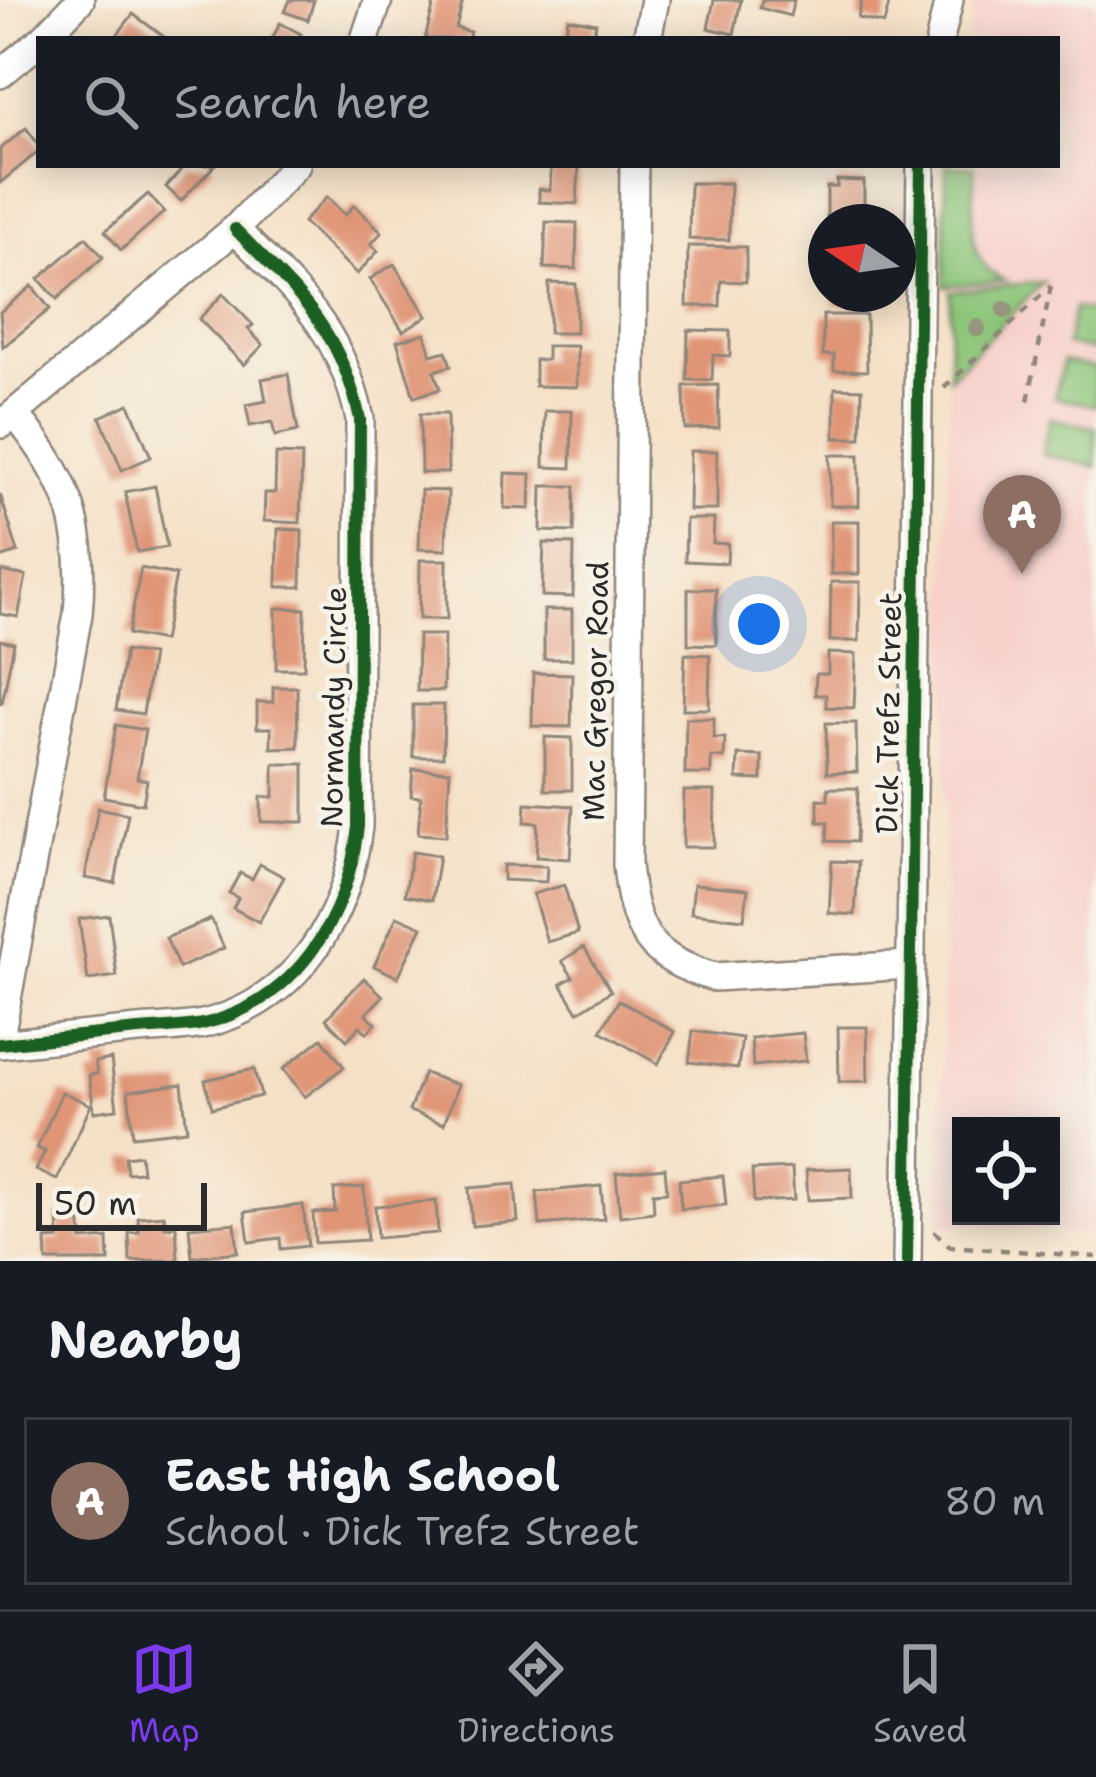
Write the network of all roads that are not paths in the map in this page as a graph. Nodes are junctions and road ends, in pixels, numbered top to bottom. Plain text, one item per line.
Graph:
1 (80, 0) edge
2 (378, 0) edge
3 (655, 0) edge
4 (949, 0) edge
5 (45, 36) edge
6 (366, 36) edge
7 (648, 36) edge
8 (941, 36) edge
9 (36, 44) edge
10 (0, 74) edge
11 (293, 168) edge
12 (634, 168) edge
13 (921, 168) edge
14 (236, 229) junction
15 (7, 420) edge
16 (909, 965) junction
17 (0, 1040) edge
18 (907, 1261) edge

1 - 5 street
2 - 6 street
3 - 7 street
4 - 8 street
9 - 10 street
11 - 14 street
12 - 16 street, Mac Gregor Road
13 - 16 street, Dick Trefz Street
14 - 15 street
14 - 17 street, Normandy Circle
15 - 17 street
16 - 18 street, Dick Trefz Street

